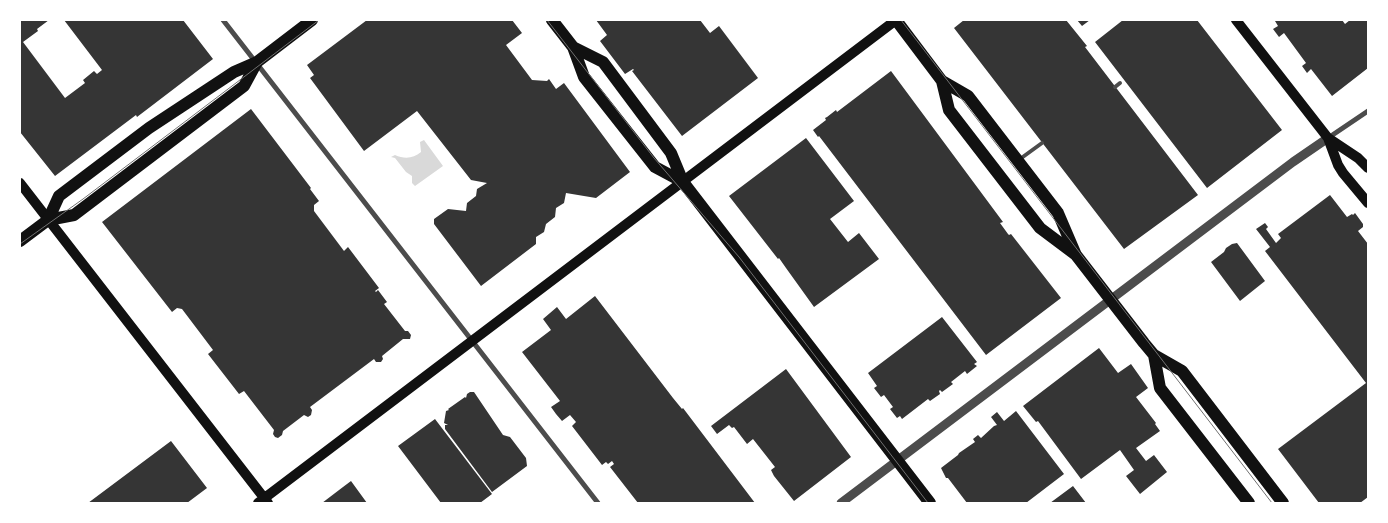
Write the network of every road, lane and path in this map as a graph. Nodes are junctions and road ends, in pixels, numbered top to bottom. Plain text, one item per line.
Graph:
1 (223, 20) edge
2 (312, 20) edge
3 (552, 20) edge
4 (896, 20) edge
5 (1236, 20) edge
6 (573, 47) junction
7 (256, 62) junction
8 (942, 80) junction
9 (1120, 83) dead end
10 (1115, 87) dead end
11 (1368, 110) edge
12 (1328, 138) junction
13 (1042, 143) dead end
14 (1018, 161) junction
15 (1368, 168) edge
16 (683, 182) junction
17 (20, 184) edge
18 (1368, 202) edge
19 (48, 220) junction
20 (20, 241) edge
21 (1076, 255) junction
22 (1111, 299) junction
23 (473, 340) junction
24 (1154, 356) junction
25 (898, 460) junction
26 (263, 502) edge
27 (598, 503) edge
28 (842, 503) edge
29 (930, 503) edge
30 (1249, 503) edge
31 (1283, 503) edge

1 - 7 street
2 - 7 main road
3 - 6 main road
4 - 8 main road
4 - 16 main road
5 - 12 main road
6 - 16 main road
6 - 16 main road
7 - 19 main road
7 - 19 main road
7 - 23 street
8 - 14 main road
8 - 21 main road
9 - 10 lane
11 - 12 street
12 - 15 main road
12 - 18 main road
12 - 22 street
13 - 14 lane
14 - 21 main road
16 - 23 main road
16 - 25 main road
17 - 19 main road
19 - 20 main road
19 - 26 main road
21 - 22 main road
22 - 24 main road
22 - 25 street
23 - 26 main road
23 - 27 street
24 - 30 main road
24 - 31 main road
25 - 28 street
25 - 29 main road

